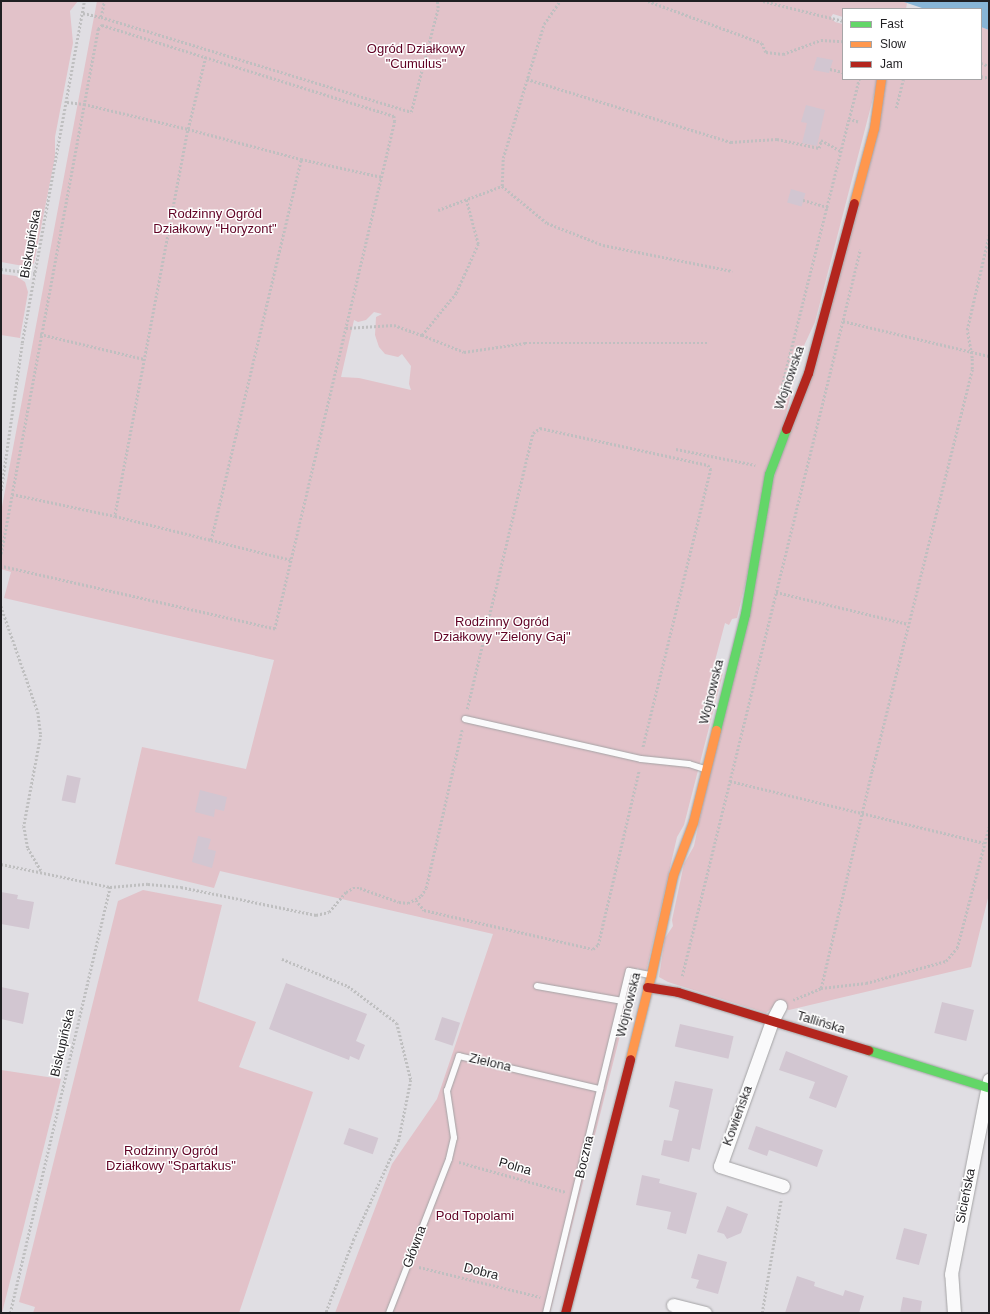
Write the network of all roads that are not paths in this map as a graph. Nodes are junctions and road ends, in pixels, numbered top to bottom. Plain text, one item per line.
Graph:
1 (881, 80) edge
2 (465, 719) dead end
3 (705, 769) junction
4 (651, 975) junction
5 (537, 986) dead end
6 (647, 988) junction
7 (622, 1002) junction
8 (780, 1006) road end
9 (772, 1021) junction
10 (988, 1084) edge
11 (600, 1089) junction
12 (449, 1159) joint
13 (783, 1186) road end
14 (673, 1305) dead end
15 (389, 1313) edge
16 (546, 1313) edge
17 (565, 1313) edge
18 (706, 1313) edge
19 (954, 1313) edge

1 - 3 street, Wojnowska
2 - 3 lane
3 - 4 street, Wojnowska
4 - 6 street, Wojnowska
4 - 7 lane, Boczna
5 - 7 lane
6 - 9 street, Tallińska
6 - 17 street, Wojnowska
7 - 11 lane, Boczna
8 - 9 street, Kowieńska
9 - 10 street, Tallińska
9 - 13 street, Kowieńska
10 - 19 street, Sicieńska
11 - 12 lane, Zielona
11 - 16 lane, Boczna
12 - 15 lane, Główna
14 - 18 street

